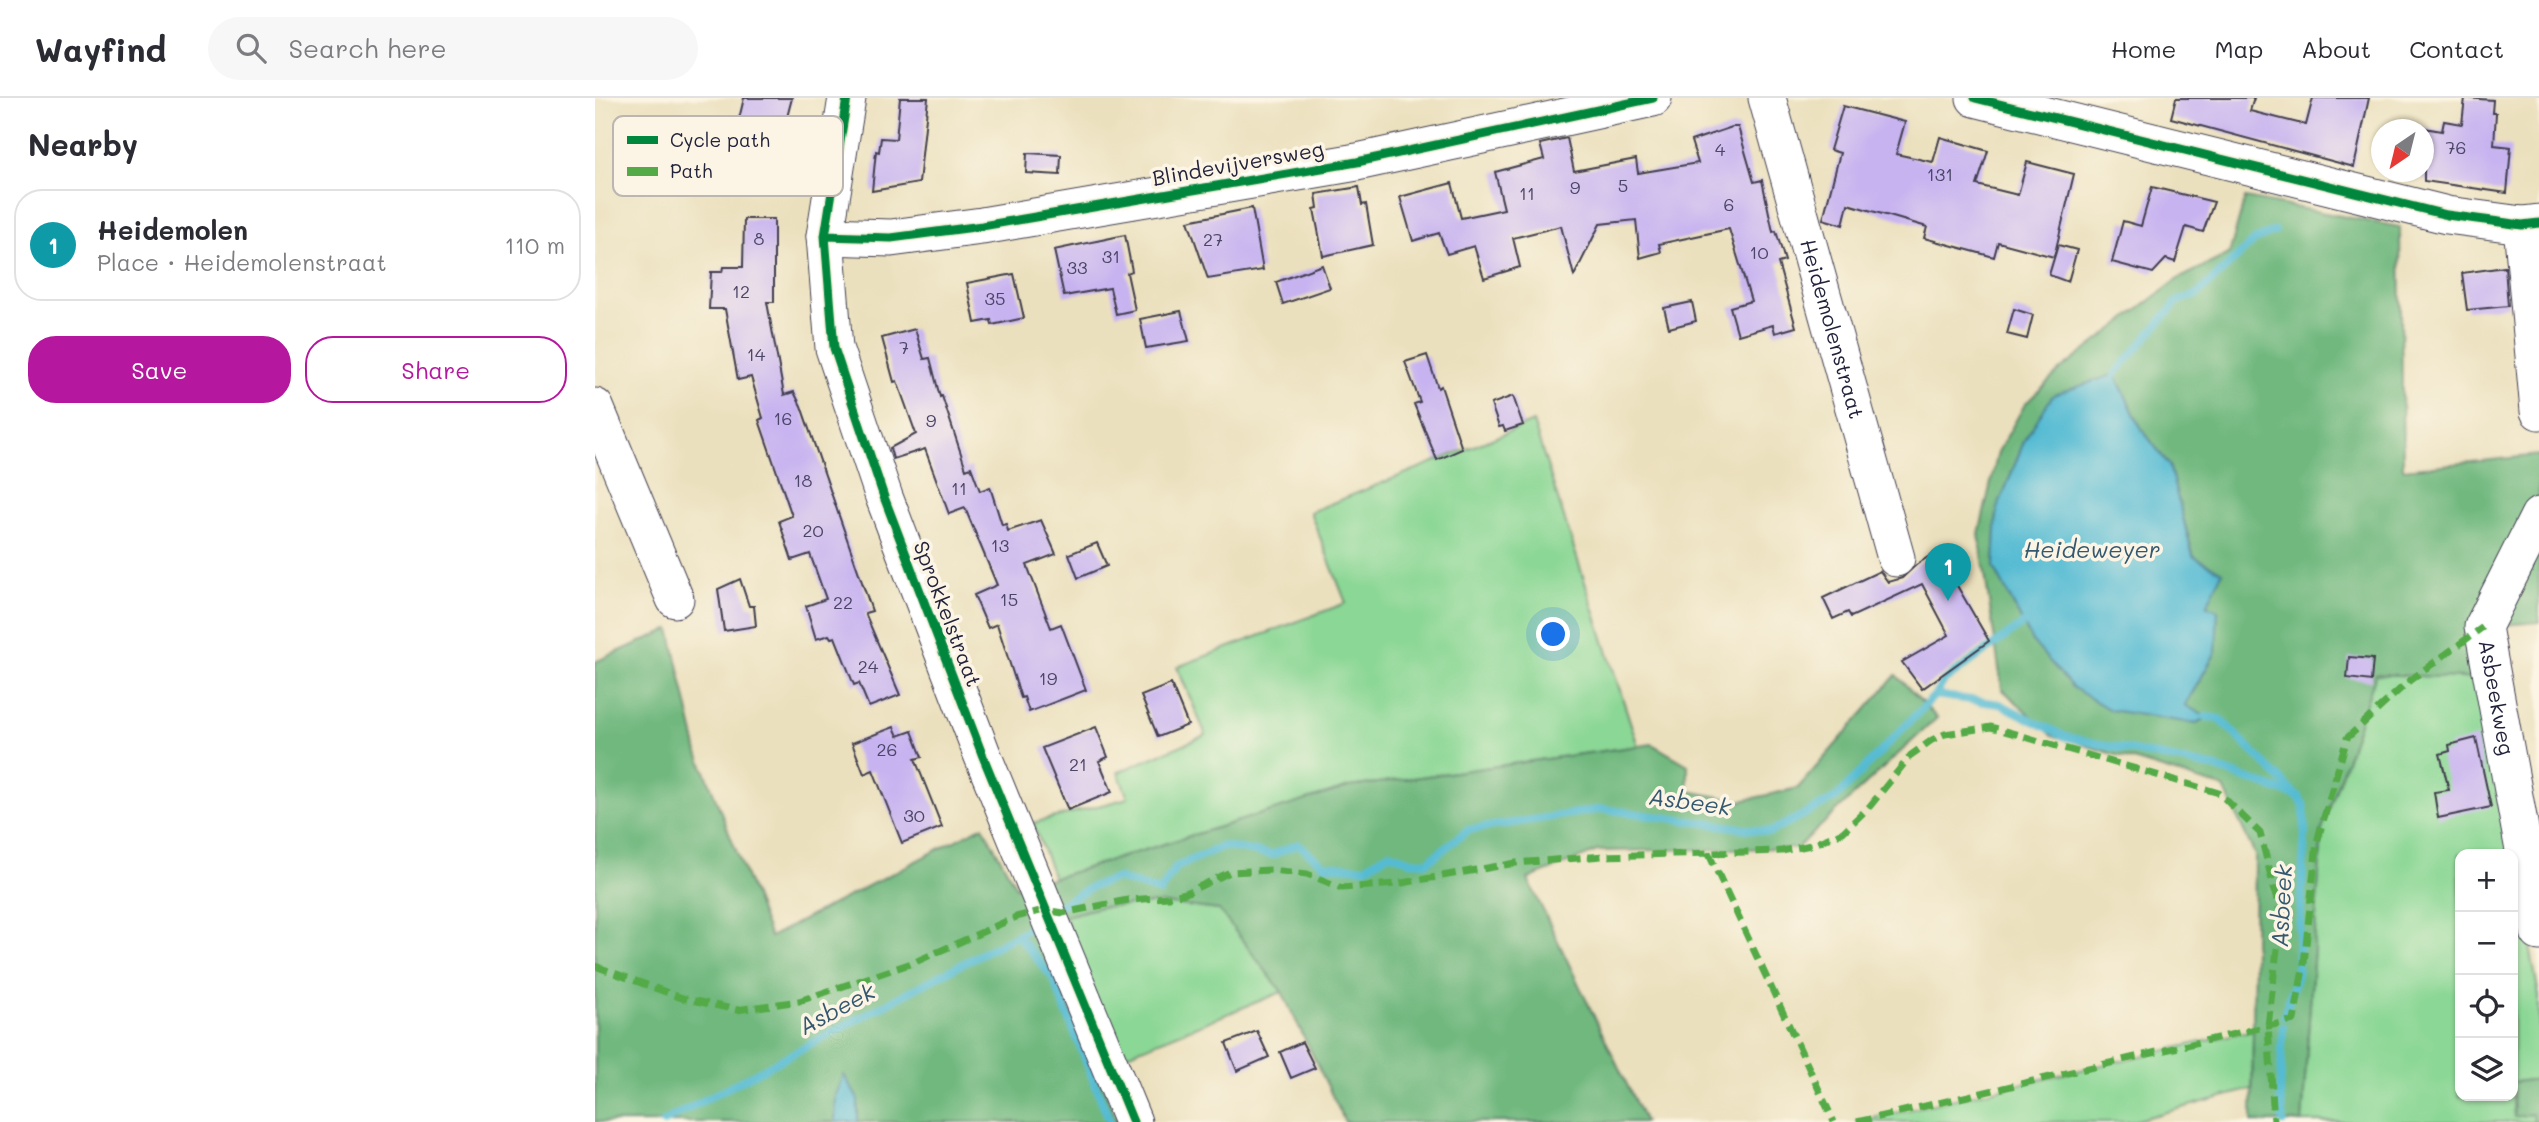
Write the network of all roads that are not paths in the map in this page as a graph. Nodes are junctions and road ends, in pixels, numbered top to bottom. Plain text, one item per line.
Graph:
1 (847, 98) edge
2 (1653, 98) edge
3 (1767, 98) edge
4 (1975, 98) edge
5 (2075, 111) edge
6 (843, 123) edge
7 (831, 196) edge
8 (2531, 224) edge
9 (825, 236) junction
10 (595, 407) edge
11 (2539, 411) edge
12 (2539, 516) edge
13 (1896, 558) dead end
14 (675, 598) dead end
15 (2539, 932) edge
16 (1133, 1122) edge

1 - 6 street, Sprokkelstraat
2 - 9 street, Blindevijversweg
3 - 13 street, Heidemolenstraat
4 - 5 street
5 - 8 street
7 - 9 street, Sprokkelstraat
8 - 11 street
9 - 16 street, Sprokkelstraat
10 - 14 street
12 - 15 street, Asbeekweg

